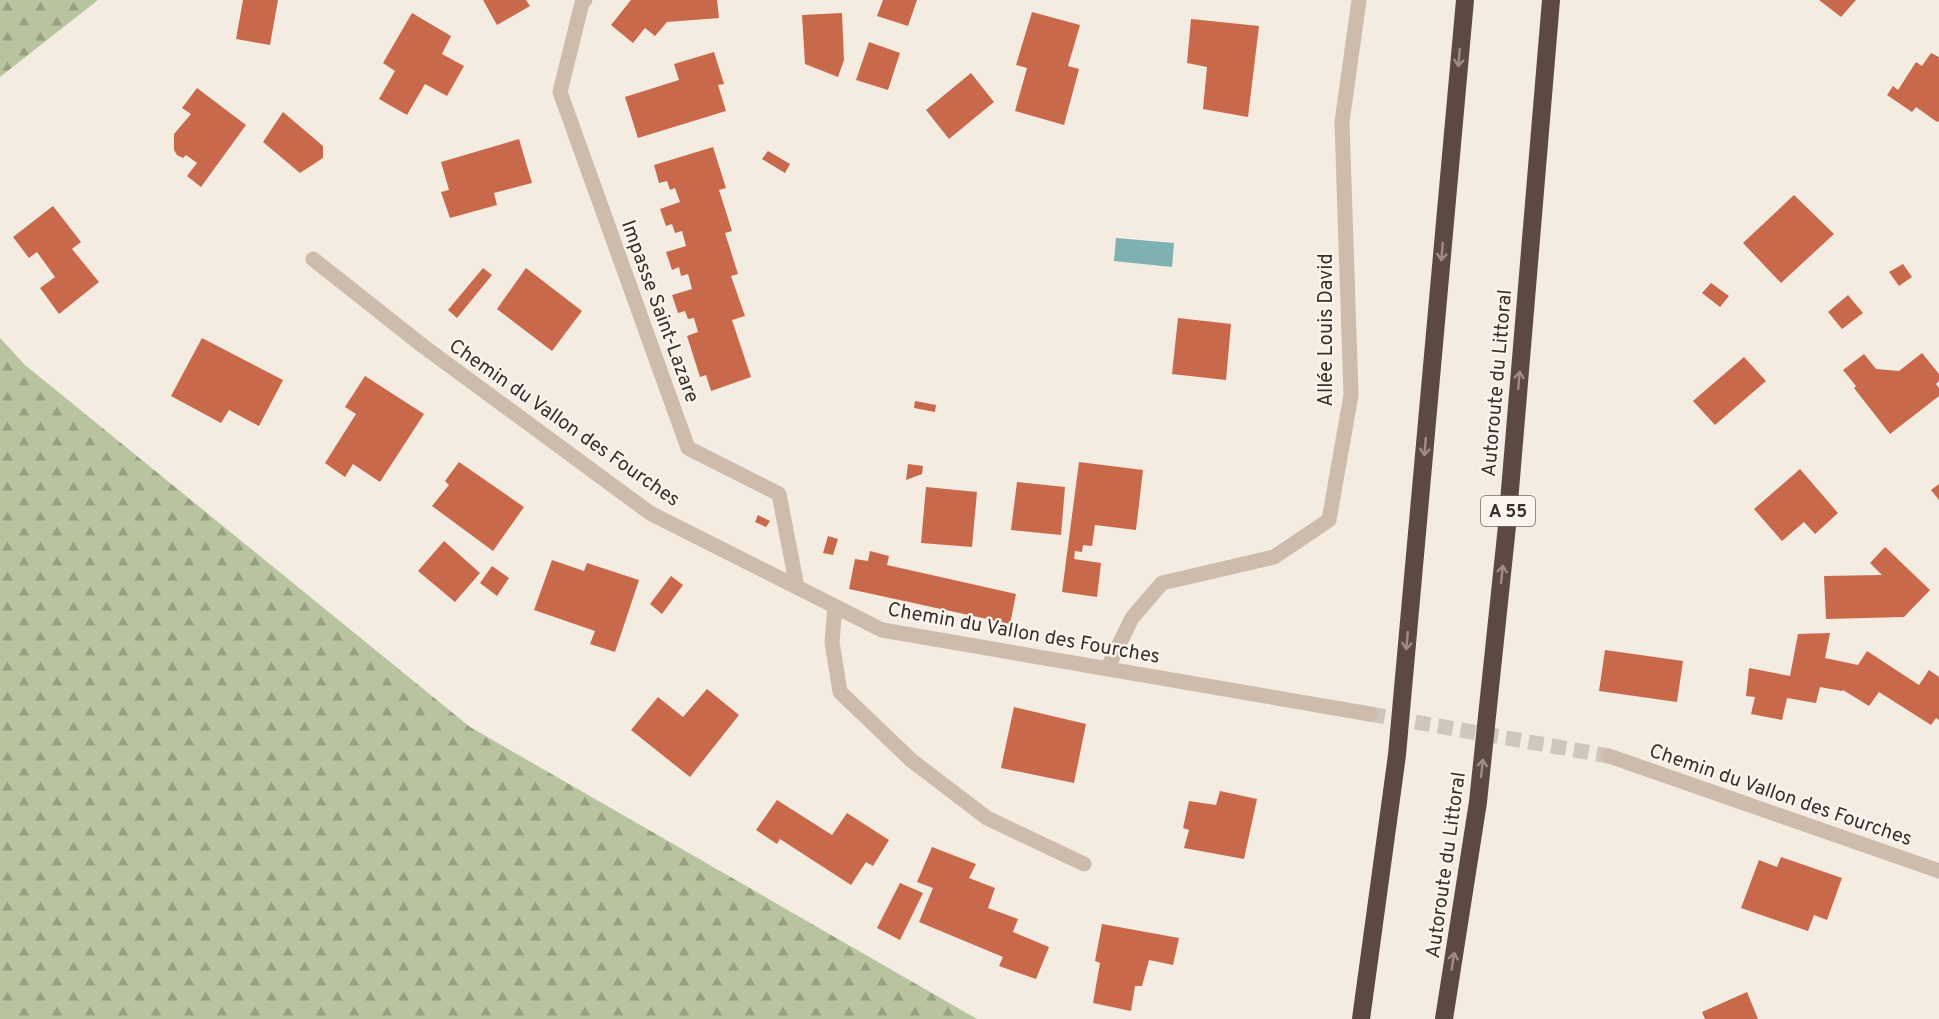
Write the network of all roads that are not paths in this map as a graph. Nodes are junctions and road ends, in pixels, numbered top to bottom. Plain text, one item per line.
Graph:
1 (585, 0) edge
2 (1359, 0) edge
3 (1465, 0) edge
4 (1551, 0) edge
5 (313, 259) dead end
6 (796, 587) junction
7 (835, 607) junction
8 (1107, 669) junction
9 (1370, 714) tunnel mouth
10 (1609, 756) tunnel mouth
11 (1084, 864) dead end
12 (1939, 871) edge
13 (1361, 1019) edge
14 (1444, 1019) edge

1 - 6 street, Impasse Saint-Lazare
2 - 8 street, Allée Louis David
3 -> 13 highway
14 -> 4 highway, Autoroute du Littoral / A 55
5 - 6 street, Chemin du Vallon des Fourches
6 - 7 street, Chemin du Vallon des Fourches
7 - 8 street, Chemin du Vallon des Fourches
7 - 11 street
8 - 9 street, Chemin du Vallon des Fourches
10 - 12 street, Chemin du Vallon des Fourches

